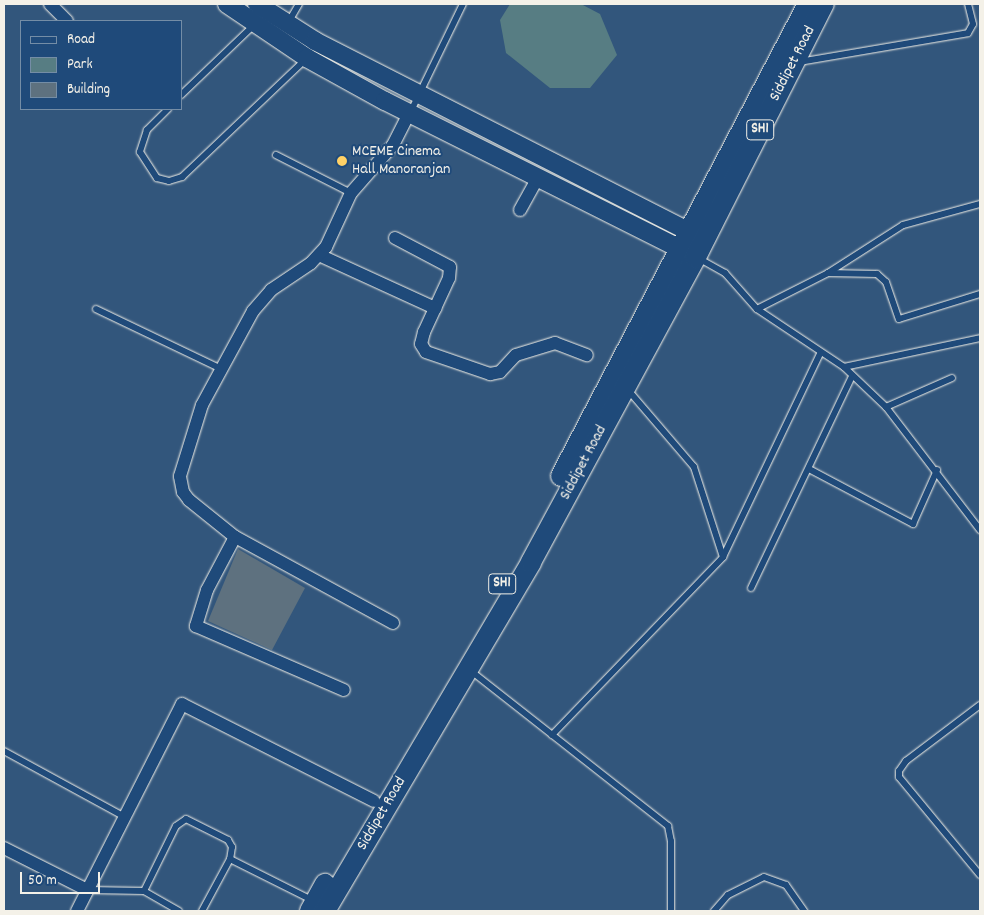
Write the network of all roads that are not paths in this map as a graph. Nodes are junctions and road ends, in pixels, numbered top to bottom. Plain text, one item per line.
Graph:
1 (50, 4) edge
2 (226, 4) edge
3 (257, 4) edge
4 (299, 4) edge
5 (462, 4) edge
6 (808, 4) edge
7 (824, 4) edge
8 (968, 4) edge
9 (292, 16) dead end
10 (66, 20) edge
11 (254, 25) junction
12 (307, 58) junction
13 (794, 63) junction
14 (419, 93) junction
15 (182, 94) edge
16 (167, 110) edge
17 (409, 114) junction
18 (485, 126) junction
19 (476, 147) junction
20 (276, 155) dead end
21 (562, 166) junction
22 (545, 181) junction
23 (351, 193) junction
24 (980, 204) edge
25 (520, 210) dead end
26 (395, 238) dead end
27 (693, 245) junction
28 (319, 255) junction
29 (828, 273) junction
30 (980, 294) edge
31 (435, 308) junction
32 (96, 309) dead end
33 (757, 309) junction
34 (980, 338) edge
35 (820, 354) junction
36 (587, 355) dead end
37 (844, 367) junction
38 (219, 368) junction
39 (852, 376) junction
40 (952, 378) dead end
41 (625, 387) junction
42 (886, 407) junction
43 (810, 469) junction
44 (937, 470) junction
45 (980, 530) edge
46 (235, 537) junction
47 (724, 557) junction
48 (751, 588) dead end
49 (393, 623) dead end
50 (468, 669) junction
51 (344, 690) dead end
52 (980, 705) edge
53 (552, 735) junction
54 (4, 751) edge
55 (374, 802) junction
56 (122, 816) junction
57 (4, 848) edge
58 (230, 859) junction
59 (980, 875) edge
60 (87, 890) junction
61 (144, 891) junction
62 (317, 908) edge
63 (77, 911) edge
64 (179, 911) edge
65 (202, 911) edge
66 (671, 911) edge
67 (714, 911) edge
68 (804, 911) edge

1 - 10 street
2 - 11 street
3 - 14 street
4 - 9 lane
5 - 14 lane
6 - 27 main road, Siddipet Road / SH1
7 - 13 main road, Siddipet Road / SH1
8 - 13 lane
11 - 12 street
11 - 15 lane
12 - 16 lane
12 - 17 street
13 - 27 main road, Siddipet Road / SH1
14 - 17 lane
14 - 18 street
17 - 19 street
17 - 23 street
18 - 19 street
18 - 21 street
19 - 22 street
20 - 23 lane
21 - 22 street
21 - 27 street
22 - 25 street
22 - 27 street
23 - 28 street
24 - 29 lane
26 - 31 street
27 - 33 lane
27 - 41 main road, Siddipet Road / SH1
27 - 55 main road, Siddipet Road / SH1
28 - 31 street
28 - 38 street
29 - 30 lane
29 - 33 lane
31 - 36 street
32 - 38 lane
33 - 35 lane
34 - 37 lane
35 - 37 lane
35 - 47 lane
37 - 39 lane
38 - 46 street
39 - 42 lane
39 - 43 lane
40 - 42 lane
41 - 47 lane
41 - 50 main road, Siddipet Road / SH1
42 - 44 lane
43 - 44 lane
43 - 48 lane
44 - 45 lane
46 - 49 street
46 - 51 street
47 - 53 lane
50 - 53 lane
50 - 62 main road, Siddipet Road / SH1
52 - 59 lane
53 - 66 lane
54 - 56 lane
55 - 56 street
55 - 62 main road, Siddipet Road / SH1
56 - 60 street
57 - 60 street
58 - 61 lane
58 - 62 lane
58 - 65 lane
60 - 61 lane
60 - 63 street
61 - 64 lane
67 - 68 lane

